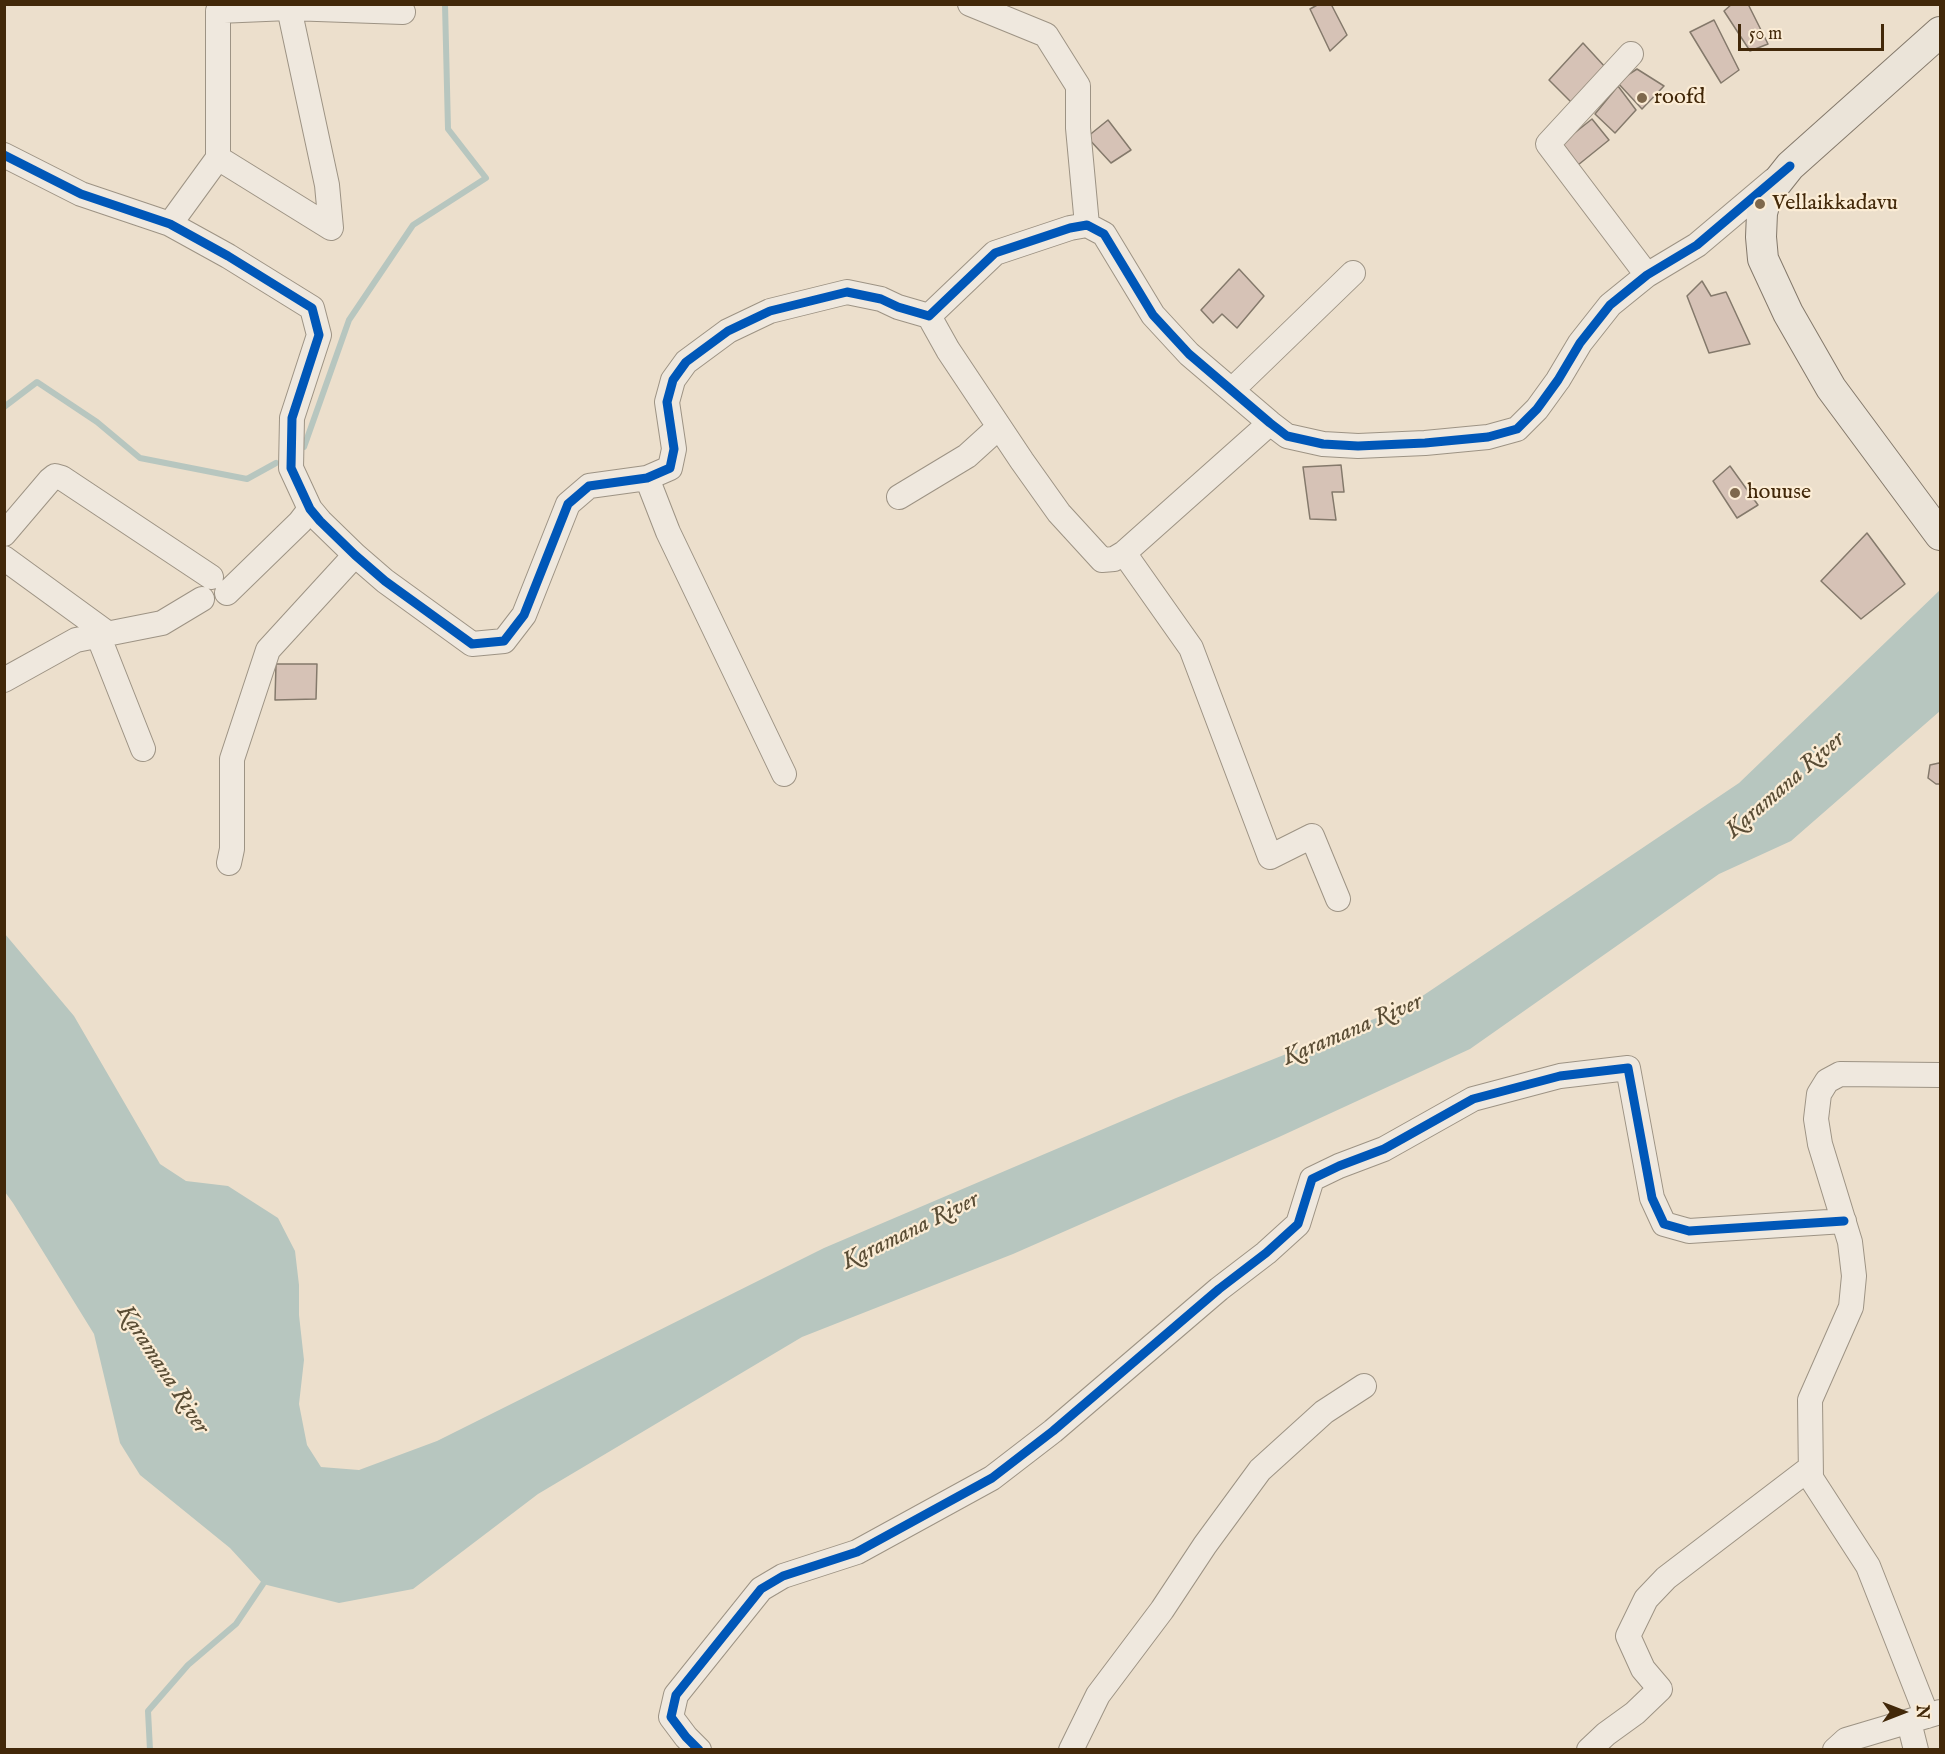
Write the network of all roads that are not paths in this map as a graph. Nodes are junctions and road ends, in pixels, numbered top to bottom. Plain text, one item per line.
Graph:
1 (970, 4) edge
2 (289, 8) junction
3 (403, 12) dead end
4 (1941, 32) edge
5 (1631, 54) dead end
6 (4, 155) edge
7 (218, 158) junction
8 (1790, 165) junction
9 (170, 224) junction
10 (1087, 225) junction
11 (1353, 273) dead end
12 (1647, 275) junction
13 (929, 316) junction
14 (1232, 390) junction
15 (1270, 423) junction
16 (999, 427) junction
17 (647, 478) junction
18 (899, 497) dead end
19 (310, 509) junction
20 (4, 534) edge
21 (1941, 535) edge
22 (1124, 553) junction
23 (355, 555) junction
24 (4, 558) edge
25 (213, 590) junction
26 (102, 634) junction
27 (4, 680) edge
28 (143, 749) dead end
29 (784, 774) dead end
30 (229, 863) dead end
31 (1338, 899) dead end
32 (1941, 1075) edge
33 (1844, 1221) junction
34 (1364, 1386) dead end
35 (1810, 1468) junction
36 (1926, 1717) edge
37 (699, 1749) edge
38 (1071, 1749) edge
39 (1589, 1749) edge
40 (1835, 1749) edge
41 (1916, 1749) edge

1 - 10 street
2 - 3 street
2 - 7 street
2 - 7 street
4 - 8 main road
5 - 12 street
6 - 9 street
7 - 9 street
8 - 12 street
8 - 21 main road
9 - 19 street
10 - 13 street
10 - 14 street
11 - 14 street
12 - 15 street
13 - 16 street
13 - 17 street
14 - 15 street
15 - 22 street
16 - 18 street
16 - 22 street
17 - 23 street
17 - 29 street
19 - 23 street
19 - 25 street
20 - 25 street
22 - 31 street
23 - 30 street
24 - 26 street
25 - 26 street
26 - 27 street
26 - 28 street
32 - 33 street
33 - 35 street
33 - 37 street
34 - 38 street
35 - 36 street
35 - 39 street
36 - 40 street
36 - 41 street

